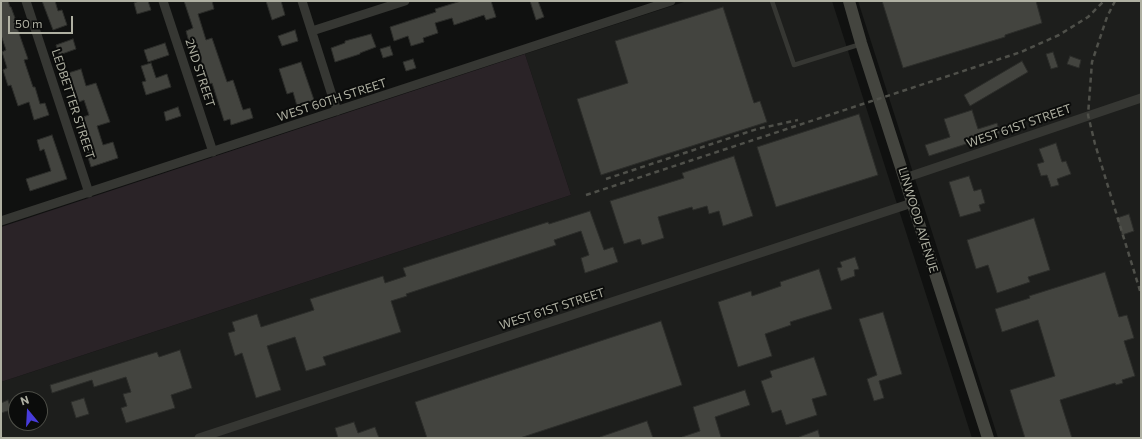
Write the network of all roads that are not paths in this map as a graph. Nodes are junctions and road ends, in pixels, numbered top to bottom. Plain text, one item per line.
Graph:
1 (26, 1) edge
2 (163, 1) edge
3 (302, 1) edge
4 (405, 1) edge
5 (671, 1) edge
6 (772, 1) edge
7 (849, 1) edge
8 (312, 31) junction
9 (861, 44) junction
10 (1141, 98) edge
11 (337, 111) junction
12 (214, 152) junction
13 (905, 178) junction
14 (89, 193) junction
15 (912, 203) junction
16 (1, 221) edge
17 (199, 438) edge
18 (988, 438) edge

1 - 14 street, LEDBETTER STREET
2 - 12 street, 2ND STREET
3 - 8 street
4 - 8 street
5 - 11 street, WEST 60TH STREET
6 - 9 lane
7 - 9 main road, LINWOOD AVENUE
8 - 11 street
9 - 13 main road, LINWOOD AVENUE
10 - 13 street, WEST 61ST STREET
11 - 12 street, WEST 60TH STREET
12 - 14 street, WEST 60TH STREET
13 - 15 main road, LINWOOD AVENUE
14 - 16 street, WEST 60TH STREET
15 - 17 street, WEST 61ST STREET
15 - 18 main road, LINWOOD AVENUE

